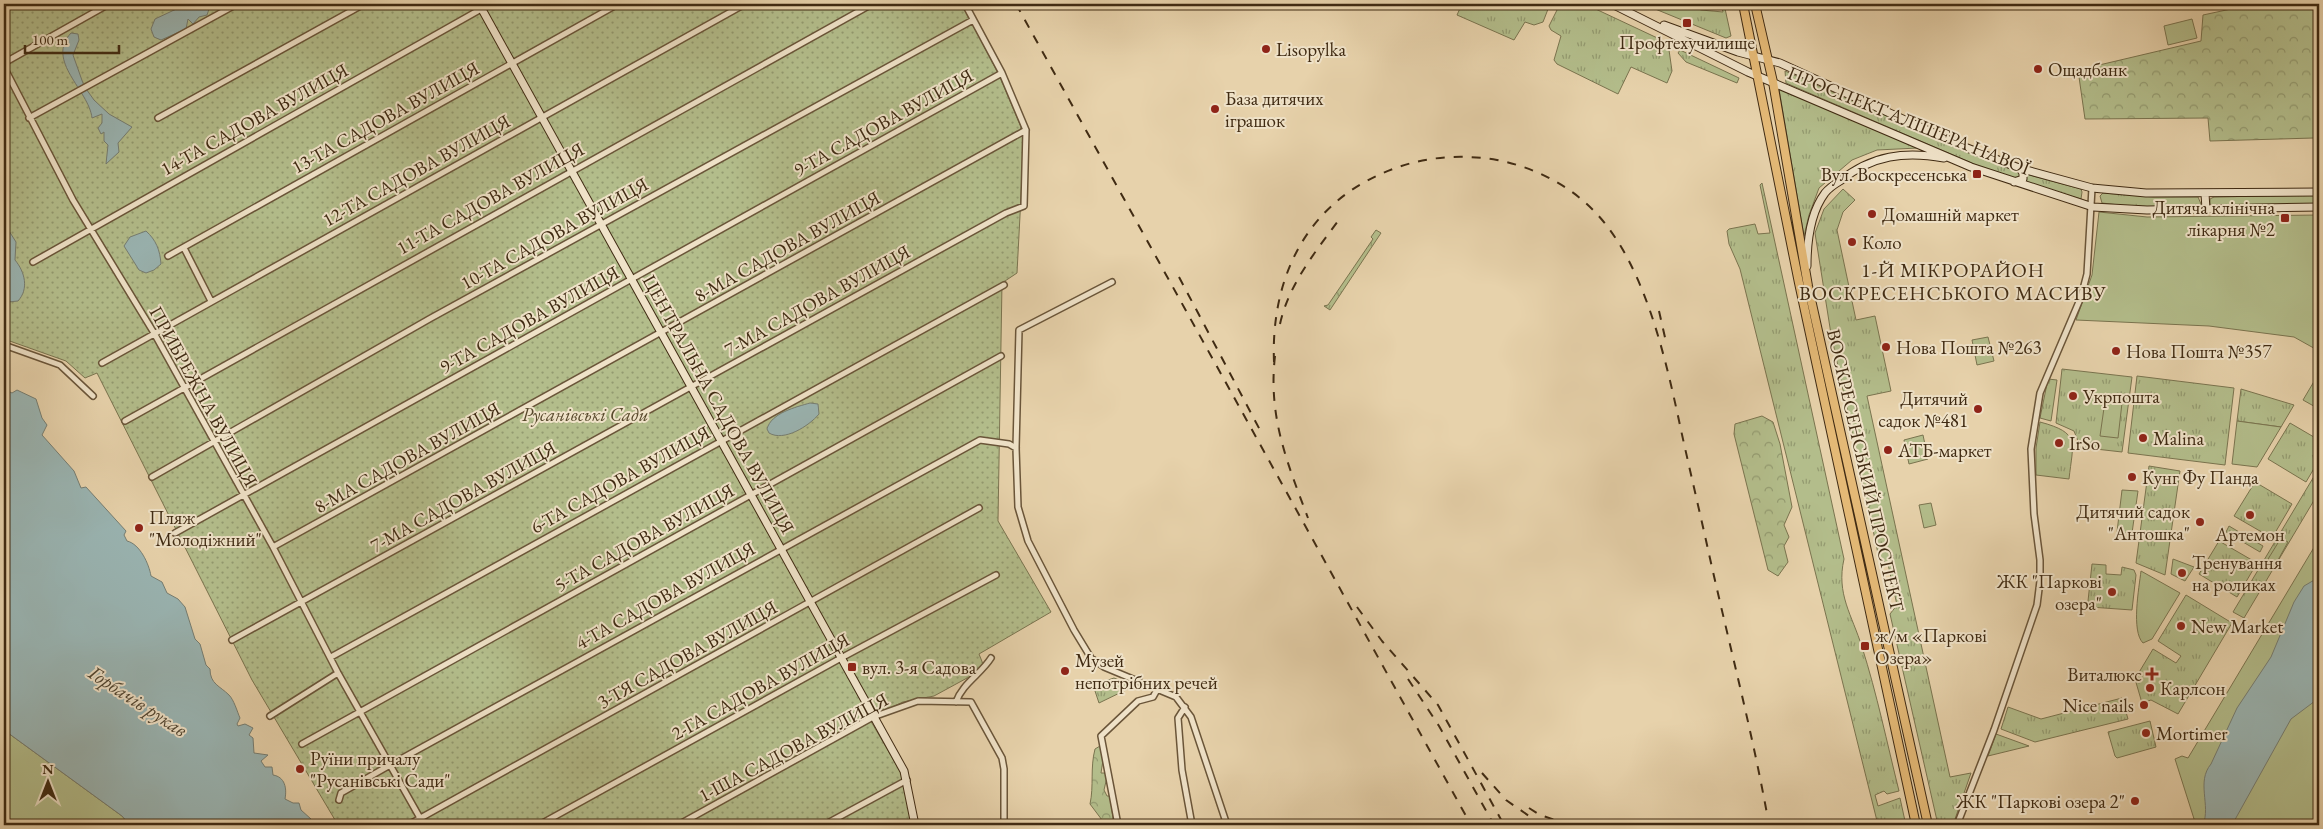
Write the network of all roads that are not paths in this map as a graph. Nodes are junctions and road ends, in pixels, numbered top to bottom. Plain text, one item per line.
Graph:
1 (109, 4) edge
2 (237, 4) edge
3 (364, 4) edge
4 (490, 4) edge
5 (618, 4) edge
6 (745, 4) edge
7 (872, 4) edge
8 (965, 4) edge
9 (1612, 4) edge
10 (1742, 4) edge
11 (1755, 4) edge
12 (480, 6) edge
13 (973, 20) junction
14 (1648, 20) junction
15 (1754, 55) junction
16 (1767, 58) junction
17 (512, 62) junction
18 (4, 63) edge
19 (4, 67) edge
20 (1002, 73) junction
21 (1758, 76) junction
22 (1773, 82) junction
23 (542, 117) junction
24 (29, 118) junction
25 (158, 118) dead end
26 (1026, 130) junction
27 (1955, 160) junction
28 (2019, 168) junction
29 (571, 170) junction
30 (2011, 182) junction
31 (2092, 188) junction
32 (2319, 192) edge
33 (2205, 194) junction
34 (2092, 207) junction
35 (2319, 207) edge
36 (2206, 209) junction
37 (601, 225) junction
38 (90, 229) junction
39 (184, 248) junction
40 (168, 256) dead end
41 (33, 262) dead end
42 (630, 280) junction
43 (1112, 282) dead end
44 (1004, 285) dead end
45 (1808, 286) junction
46 (212, 301) junction
47 (154, 334) junction
48 (660, 334) junction
49 (4, 344) edge
50 (1001, 356) dead end
51 (102, 363) dead end
52 (183, 387) junction
53 (692, 387) junction
54 (92, 396) dead end
55 (125, 421) dead end
56 (722, 440) junction
57 (212, 441) junction
58 (1016, 448) junction
59 (152, 477) dead end
60 (242, 495) junction
61 (752, 495) junction
62 (979, 508) dead end
63 (175, 533) dead end
64 (273, 547) junction
65 (781, 548) junction
66 (996, 575) dead end
67 (301, 603) junction
68 (811, 603) junction
69 (232, 640) dead end
70 (331, 657) junction
71 (841, 658) junction
72 (991, 658) dead end
73 (338, 673) junction
74 (1158, 688) junction
75 (956, 702) junction
76 (1185, 707) junction
77 (360, 712) junction
78 (270, 716) dead end
79 (874, 717) junction
80 (302, 744) dead end
81 (390, 765) junction
82 (907, 780) junction
83 (339, 800) dead end
84 (420, 818) junction
85 (1957, 824) edge
86 (408, 825) edge
87 (539, 825) edge
88 (678, 825) edge
89 (824, 825) edge
90 (915, 825) edge
91 (1004, 825) edge
92 (1118, 825) edge
93 (1192, 825) edge
94 (1228, 825) edge
95 (1916, 825) edge
96 (1928, 825) edge

1 - 18 street
2 - 24 street
3 - 25 street
4 - 12 street, 14-ТА САДОВА ВУЛИЦЯ
5 - 17 street, 13-ТА САДОВА ВУЛИЦЯ
6 - 23 street, 12-ТА САДОВА ВУЛИЦЯ
7 - 29 street, 11-ТА САДОВА ВУЛИЦЯ
8 - 13 street
9 - 14 street, ПРОСПЕКТ АЛІШЕРА НАВОЇ
10 - 15 main road, ВОСКРЕСЕНСЬКИЙ ПРОСПЕКТ
11 - 16 main road, ВОСКРЕСЕНСЬКИЙ ПРОСПЕКТ
12 - 17 street, ЦЕНТРАЛЬНА САДОВА ВУЛИЦЯ
12 - 38 street, 14-ТА САДОВА ВУЛИЦЯ
13 - 20 street
13 - 37 street, 10-ТА САДОВА ВУЛИЦЯ
14 - 15 street, ПРОСПЕКТ АЛІШЕРА НАВОЇ
14 - 21 street, ПРОСПЕКТ АЛІШЕРА НАВОЇ
15 - 16 street, ПРОСПЕКТ АЛІШЕРА НАВОЇ
15 - 21 main road, ВОСКРЕСЕНСЬКИЙ ПРОСПЕКТ
16 - 22 main road, ВОСКРЕСЕНСЬКИЙ ПРОСПЕКТ
16 - 28 street, ПРОСПЕКТ АЛІШЕРА НАВОЇ
17 - 23 street, ЦЕНТРАЛЬНА САДОВА ВУЛИЦЯ
17 - 39 street, 13-ТА САДОВА ВУЛИЦЯ
19 - 24 street, ПРИБРЕЖНА ВУЛИЦЯ
20 - 26 street
20 - 42 street, 9-ТА САДОВА ВУЛИЦЯ
21 - 22 street, ПРОСПЕКТ АЛІШЕРА НАВОЇ
21 - 95 main road, ВОСКРЕСЕНСЬКИЙ ПРОСПЕКТ
22 - 27 street, ПРОСПЕКТ АЛІШЕРА НАВОЇ
22 - 45 main road, ВОСКРЕСЕНСЬКИЙ ПРОСПЕКТ
23 - 29 street, ЦЕНТРАЛЬНА САДОВА ВУЛИЦЯ
23 - 46 street, 12-ТА САДОВА ВУЛИЦЯ
24 - 38 street, ПРИБРЕЖНА ВУЛИЦЯ
26 - 48 street, 8-МА САДОВА ВУЛИЦЯ
26 - 53 street, 7-МА САДОВА ВУЛИЦЯ
27 - 30 street, ПРОСПЕКТ АЛІШЕРА НАВОЇ
27 - 45 street
28 - 30 street
28 - 31 street, ПРОСПЕКТ АЛІШЕРА НАВОЇ
29 - 37 street, ЦЕНТРАЛЬНА САДОВА ВУЛИЦЯ
29 - 52 street, 11-ТА САДОВА ВУЛИЦЯ
30 - 34 street, ПРОСПЕКТ АЛІШЕРА НАВОЇ
31 - 33 street, ПРОСПЕКТ АЛІШЕРА НАВОЇ
31 - 34 street
32 - 33 street, ПРОСПЕКТ АЛІШЕРА НАВОЇ
33 - 36 street
34 - 36 street, ПРОСПЕКТ АЛІШЕРА НАВОЇ
34 - 85 street
35 - 36 street, ПРОСПЕКТ АЛІШЕРА НАВОЇ
37 - 42 street, ЦЕНТРАЛЬНА САДОВА ВУЛИЦЯ
37 - 57 street, 10-ТА САДОВА ВУЛИЦЯ
38 - 41 street, 14-ТА САДОВА ВУЛИЦЯ
38 - 47 street, ПРИБРЕЖНА ВУЛИЦЯ
39 - 40 street, 13-ТА САДОВА ВУЛИЦЯ
39 - 46 street
42 - 48 street, ЦЕНТРАЛЬНА САДОВА ВУЛИЦЯ
42 - 60 street, 9-ТА САДОВА ВУЛИЦЯ
43 - 58 street
44 - 56 street, 6-ТА САДОВА ВУЛИЦЯ
45 - 96 main road, ВОСКРЕСЕНСЬКИЙ ПРОСПЕКТ
46 - 47 street, 12-ТА САДОВА ВУЛИЦЯ
47 - 51 street, 12-ТА САДОВА ВУЛИЦЯ
47 - 52 street, ПРИБРЕЖНА ВУЛИЦЯ
48 - 53 street, ЦЕНТРАЛЬНА САДОВА ВУЛИЦЯ
48 - 64 street, 8-МА САДОВА ВУЛИЦЯ
49 - 54 street
50 - 61 street, 5-ТА САДОВА ВУЛИЦЯ
52 - 55 street, 11-ТА САДОВА ВУЛИЦЯ
52 - 57 street, ПРИБРЕЖНА ВУЛИЦЯ
53 - 56 street, ЦЕНТРАЛЬНА САДОВА ВУЛИЦЯ
53 - 67 street, 7-МА САДОВА ВУЛИЦЯ
56 - 61 street, ЦЕНТРАЛЬНА САДОВА ВУЛИЦЯ
56 - 70 street, 6-ТА САДОВА ВУЛИЦЯ
57 - 59 street, 10-ТА САДОВА ВУЛИЦЯ
57 - 60 street, ПРИБРЕЖНА ВУЛИЦЯ
58 - 65 street, 4-ТА САДОВА ВУЛИЦЯ
58 - 74 street
60 - 63 street, 9-ТА САДОВА ВУЛИЦЯ
60 - 64 street, ПРИБРЕЖНА ВУЛИЦЯ
61 - 65 street, ЦЕНТРАЛЬНА САДОВА ВУЛИЦЯ
61 - 77 street, 5-ТА САДОВА ВУЛИЦЯ
62 - 68 street, 3-ТЯ САДОВА ВУЛИЦЯ
64 - 67 street, ПРИБРЕЖНА ВУЛИЦЯ
65 - 68 street, ЦЕНТРАЛЬНА САДОВА ВУЛИЦЯ
65 - 81 street, 4-ТА САДОВА ВУЛИЦЯ
66 - 71 street, 2-ГА САДОВА ВУЛИЦЯ
67 - 69 street, 7-МА САДОВА ВУЛИЦЯ
67 - 70 street, ПРИБРЕЖНА ВУЛИЦЯ
68 - 71 street, ЦЕНТРАЛЬНА САДОВА ВУЛИЦЯ
68 - 84 street, 3-ТЯ САДОВА ВУЛИЦЯ
70 - 73 street, ПРИБРЕЖНА ВУЛИЦЯ
71 - 79 street, ЦЕНТРАЛЬНА САДОВА ВУЛИЦЯ
71 - 87 street, 2-ГА САДОВА ВУЛИЦЯ
72 - 75 street
73 - 77 street, ПРИБРЕЖНА ВУЛИЦЯ
73 - 78 street
74 - 76 street
74 - 92 street
75 - 79 street, 1-ША САДОВА ВУЛИЦЯ
75 - 91 street
76 - 93 street
76 - 94 street
77 - 80 street, 5-ТА САДОВА ВУЛИЦЯ
77 - 81 street, ПРИБРЕЖНА ВУЛИЦЯ
79 - 82 street, ЦЕНТРАЛЬНА САДОВА ВУЛИЦЯ
79 - 88 street, 1-ША САДОВА ВУЛИЦЯ
81 - 83 street, 4-ТА САДОВА ВУЛИЦЯ
81 - 84 street, ПРИБРЕЖНА ВУЛИЦЯ
82 - 89 street
82 - 90 street, ЦЕНТРАЛЬНА САДОВА ВУЛИЦЯ
84 - 86 street, 3-ТЯ САДОВА ВУЛИЦЯ

